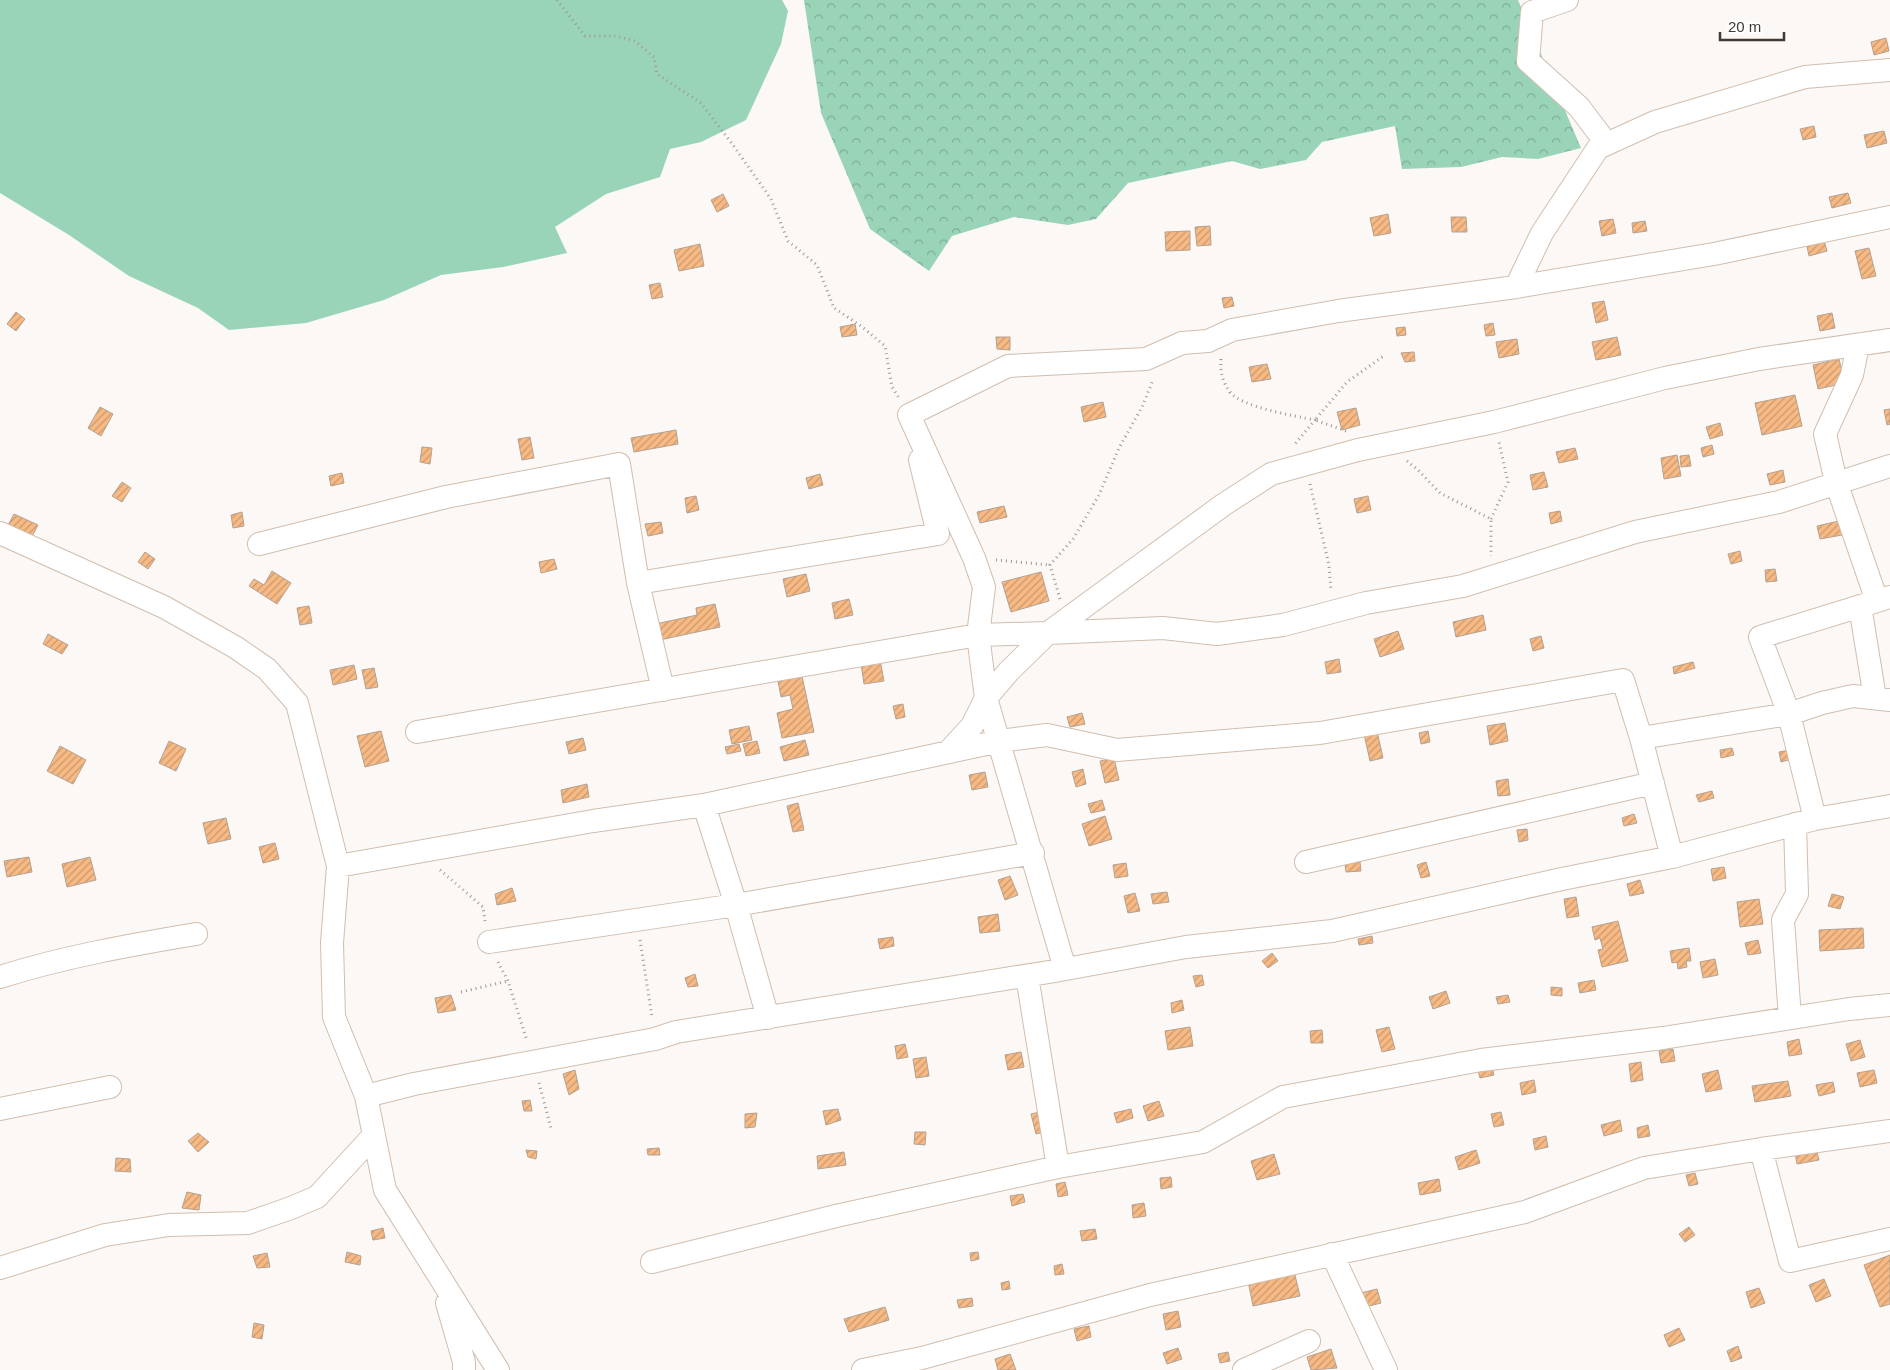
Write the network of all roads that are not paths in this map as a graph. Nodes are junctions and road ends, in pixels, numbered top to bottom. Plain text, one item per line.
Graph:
1 (1567, 0) edge
2 (1890, 70) edge
3 (1607, 144) junction
4 (1890, 217) edge
5 (1516, 287) junction
6 (1890, 340) edge
7 (1858, 345) junction
8 (909, 415) junction
9 (1890, 466) edge
10 (1836, 482) junction
11 (0, 533) edge
12 (260, 544) dead end
13 (638, 584) junction
14 (1876, 602) edge
15 (1048, 633) junction
16 (978, 635) junction
17 (663, 690) junction
18 (986, 698) junction
19 (1882, 699) edge
20 (1789, 714) junction
21 (417, 732) dead end
22 (1641, 738) junction
23 (1000, 740) junction
24 (949, 751) junction
25 (1653, 783) junction
26 (704, 805) junction
27 (1890, 806) edge
28 (1805, 822) junction
29 (1033, 853) junction
30 (1672, 857) junction
31 (1306, 862) dead end
32 (338, 866) junction
33 (736, 905) junction
34 (196, 934) dead end
35 (489, 942) road end
36 (1065, 969) junction
37 (1027, 976) junction
38 (0, 977) edge
39 (1890, 1005) edge
40 (768, 1018) junction
41 (1790, 1018) junction
42 (110, 1087) dead end
43 (366, 1096) junction
44 (0, 1109) edge
45 (1890, 1131) edge
46 (374, 1135) junction
47 (1761, 1149) junction
48 (1058, 1167) junction
49 (1890, 1239) edge
50 (1332, 1254) junction
51 (652, 1262) dead end
52 (0, 1268) edge
53 (440, 1278) junction
54 (1309, 1341) dead end
55 (870, 1369) edge
56 (464, 1370) edge
57 (498, 1370) edge
58 (1244, 1370) edge
59 (1386, 1370) edge

1 - 3 street
2 - 3 street
3 - 5 street
4 - 5 street
5 - 8 street
6 - 7 street
7 - 10 street
7 - 15 street
8 - 13 street
8 - 16 street
9 - 10 street
10 - 14 street
10 - 15 street
11 - 32 street
12 - 13 street
13 - 17 street
14 - 19 street
14 - 20 street
15 - 16 street
15 - 18 street
16 - 17 street
16 - 18 street
17 - 21 street
18 - 23 street
18 - 24 street
19 - 20 street
20 - 22 street
20 - 28 street
22 - 23 street
22 - 25 street
23 - 24 street
23 - 29 street
24 - 26 street
25 - 30 street
25 - 31 street
26 - 32 street
26 - 33 street
27 - 28 street
28 - 30 street
28 - 41 street
29 - 33 street
29 - 36 street
30 - 36 street
32 - 43 street
33 - 35 street
33 - 40 street
34 - 38 street
36 - 37 street
37 - 40 street
37 - 48 street
39 - 41 street
40 - 43 street
41 - 48 street
42 - 44 street
43 - 46 street
45 - 47 street
46 - 52 street
46 - 53 street
47 - 49 street
47 - 50 street
48 - 51 street
50 - 55 street
50 - 59 street
53 - 56 street
53 - 57 street
54 - 58 street

